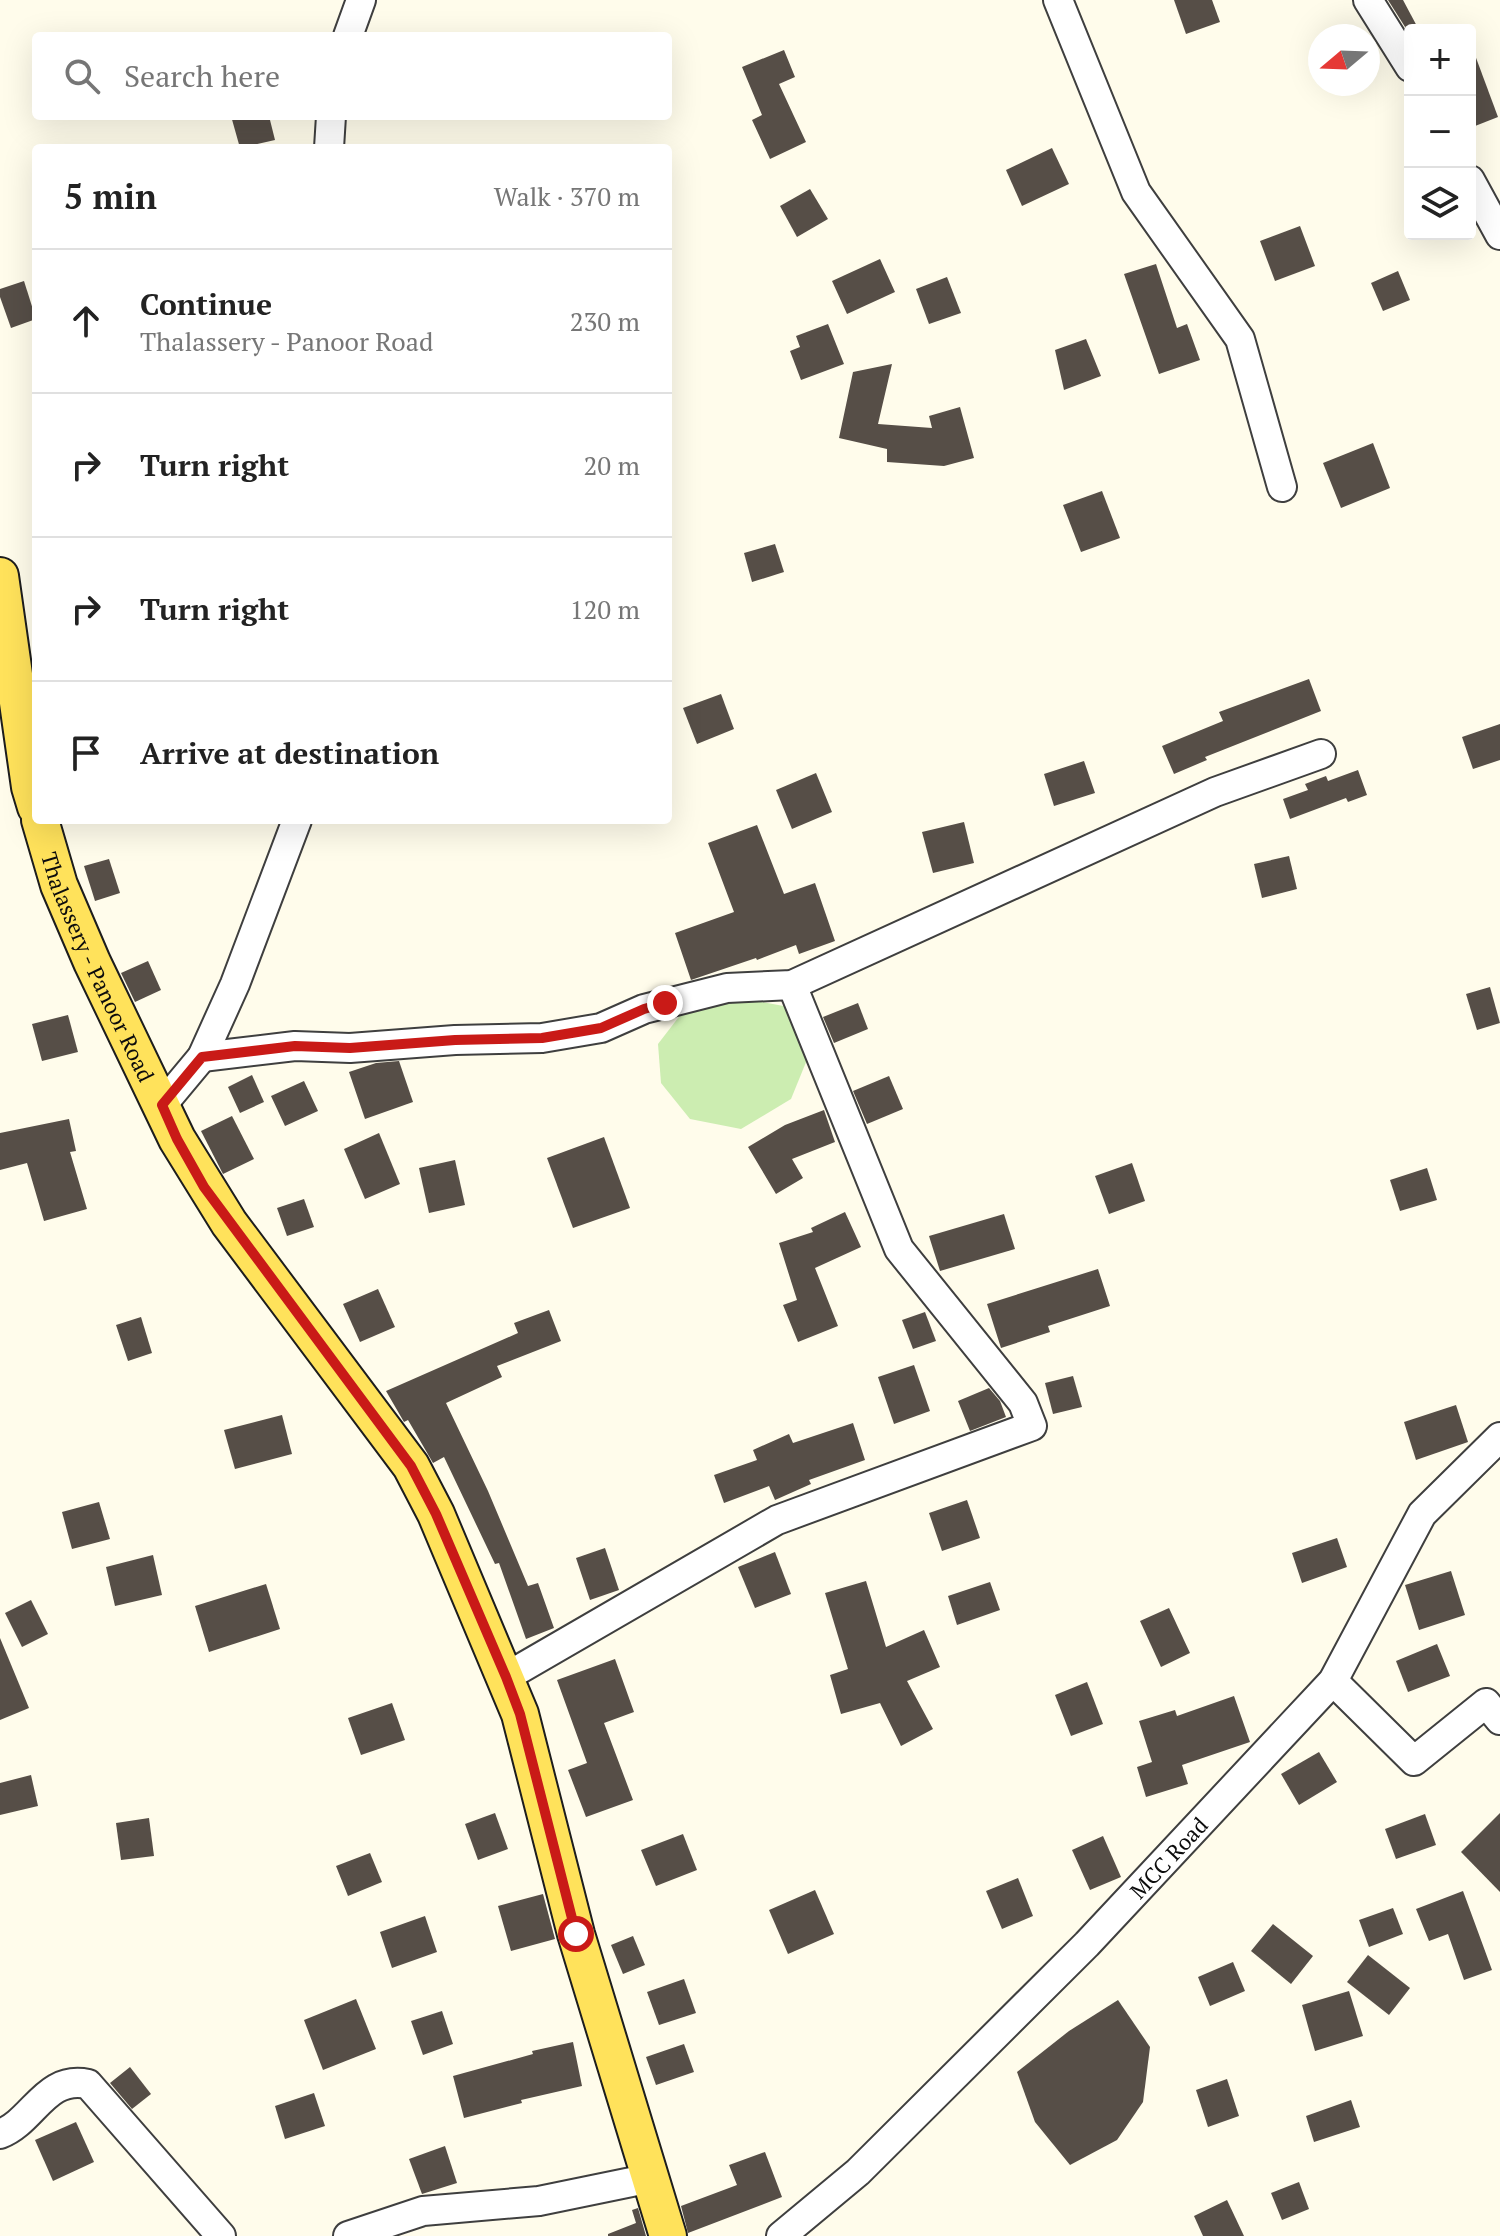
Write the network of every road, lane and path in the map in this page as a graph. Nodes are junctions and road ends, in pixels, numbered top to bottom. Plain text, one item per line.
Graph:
1 (361, 0) edge
2 (1058, 0) edge
3 (1368, 0) edge
4 (349, 32) edge
5 (1404, 57) edge
6 (331, 120) edge
7 (329, 144) edge
8 (1476, 191) edge
9 (1500, 235) edge
10 (1282, 487) dead end
11 (0, 576) edge
12 (1321, 754) dead end
13 (32, 794) edge
14 (41, 824) edge
15 (295, 824) edge
16 (792, 985) junction
17 (202, 1057) junction
18 (162, 1105) junction
19 (1500, 1437) edge
20 (506, 1677) junction
21 (1333, 1681) junction
22 (1500, 1720) edge
23 (0, 2134) edge
24 (651, 2178) junction
25 (221, 2236) edge
26 (348, 2236) edge
27 (668, 2236) edge
28 (781, 2236) edge

1 - 4 street
2 - 10 street
3 - 5 street
6 - 7 street
8 - 9 street
11 - 13 main road
12 - 16 street
14 - 18 main road, Thalassery - Panoor Road
15 - 17 street
16 - 17 street
16 - 20 street
17 - 18 street
18 - 20 main road, Thalassery - Panoor Road
19 - 21 street, MCC Road
20 - 24 main road, Thalassery - Panoor Road
21 - 22 street
21 - 28 street, MCC Road
23 - 25 street
24 - 26 street
24 - 27 main road, Thalassery - Panoor Road

